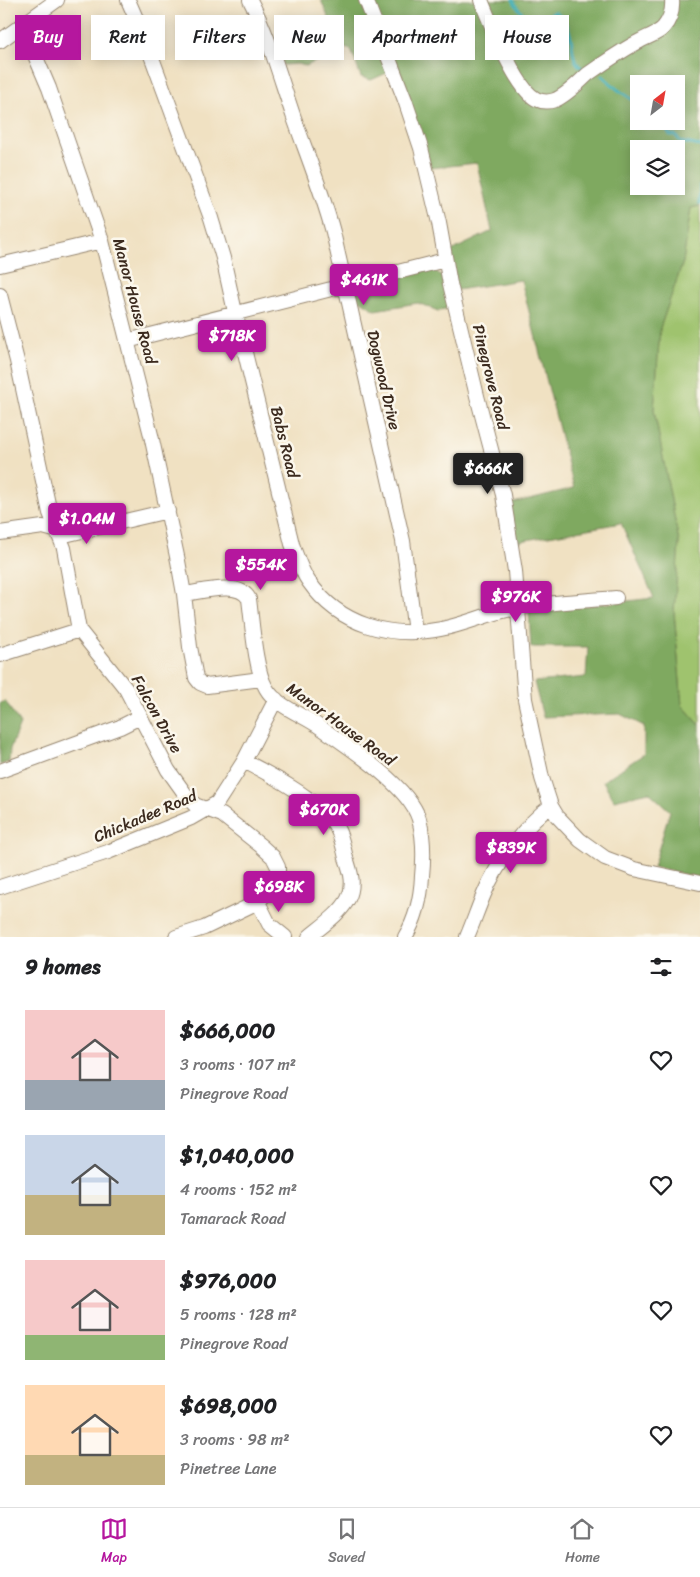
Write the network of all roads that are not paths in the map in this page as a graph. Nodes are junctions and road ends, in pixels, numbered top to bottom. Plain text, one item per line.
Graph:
1 (128, 0) edge
2 (250, 0) edge
3 (366, 0) edge
4 (481, 0) edge
5 (672, 0) edge
6 (52, 1) edge
7 (35, 15) edge
8 (15, 30) edge
9 (0, 40) edge
10 (37, 60) edge
11 (102, 241) junction
12 (445, 260) junction
13 (0, 265) edge
14 (344, 285) junction
15 (0, 295) edge
16 (235, 312) junction
17 (127, 341) junction
18 (168, 511) junction
19 (57, 531) junction
20 (0, 533) edge
21 (184, 594) junction
22 (616, 598) dead end
23 (517, 608) junction
24 (80, 630) junction
25 (415, 632) junction
26 (0, 655) edge
27 (261, 679) junction
28 (276, 699) junction
29 (140, 717) junction
30 (244, 761) junction
31 (0, 771) edge
32 (551, 806) junction
33 (207, 809) junction
34 (700, 883) edge
35 (0, 887) edge
36 (258, 902) junction
37 (176, 937) edge
38 (285, 937) edge
39 (309, 937) edge
40 (405, 937) edge
41 (468, 937) edge

1 - 16 street, Babs Road
2 - 14 street, Dogwood Drive
3 - 12 street, Pinegrove Road
4 - 5 street
6 - 7 street
8 - 9 street
10 - 11 street, Manor House Road
11 - 13 street
11 - 17 street, Manor House Road
12 - 14 street
12 - 23 street, Pinegrove Road
14 - 16 street
14 - 25 street, Dogwood Drive
15 - 19 street, Falcon Drive
16 - 17 street
16 - 25 street, Babs Road
17 - 18 street, Manor House Road
18 - 19 street
18 - 21 street, Manor House Road
19 - 20 street
19 - 24 street, Falcon Drive
21 - 27 street, Manor House Road
21 - 27 street, Manor House Road
22 - 23 street, Babs Road
23 - 25 street, Babs Road
23 - 32 street, Pinegrove Road
24 - 26 street
24 - 29 street, Falcon Drive
27 - 28 street, Manor House Road
28 - 30 street, Chickadee Road
28 - 40 street, Manor House Road
29 - 31 street
29 - 33 street, Falcon Drive
30 - 33 street, Chickadee Road
30 - 39 street
32 - 34 street, Pinegrove Road
32 - 41 street
33 - 35 street, Chickadee Road
33 - 36 street, Falcon Drive
36 - 37 street, Falcon Drive
36 - 38 street

